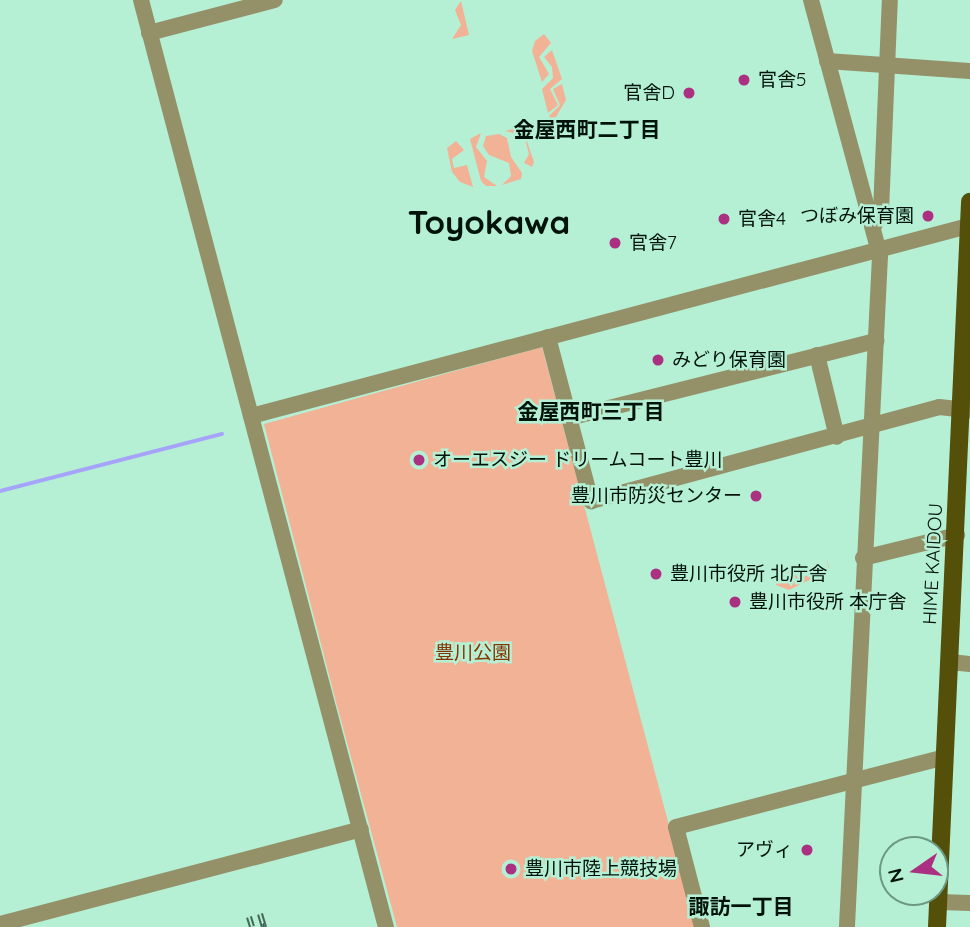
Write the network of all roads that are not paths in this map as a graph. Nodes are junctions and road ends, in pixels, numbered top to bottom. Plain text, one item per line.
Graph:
1 (141, 0) edge
2 (275, 0) edge
3 (811, 0) edge
4 (890, 0) edge
5 (149, 33) junction
6 (827, 61) junction
7 (887, 65) junction
8 (970, 71) edge
9 (970, 202) edge
10 (968, 226) junction
11 (873, 228) junction
12 (878, 249) junction
13 (548, 337) junction
14 (876, 341) junction
15 (817, 355) junction
16 (966, 409) edge
17 (251, 416) junction
18 (569, 418) junction
19 (872, 426) junction
20 (836, 437) junction
21 (957, 535) junction
22 (863, 558) junction
23 (950, 662) junction
24 (970, 664) edge
25 (945, 757) junction
26 (854, 780) junction
27 (361, 830) junction
28 (942, 836) edge
29 (949, 902) edge
30 (970, 903) edge
31 (939, 906) edge
32 (0, 924) edge
33 (386, 927) edge
34 (702, 927) edge
35 (847, 927) edge
36 (937, 927) edge

1 - 5 street
2 - 5 street
3 - 6 street
4 - 7 street
5 - 17 street
6 - 7 street
6 - 11 street
7 - 8 street
7 - 11 street
9 - 10 main road, HIME KAIDOU
10 - 12 street
10 - 16 main road, HIME KAIDOU
11 - 12 street
12 - 13 street
12 - 14 street
13 - 17 street
13 - 18 street
14 - 15 street
14 - 19 street
15 - 18 street
15 - 20 street
16 - 19 street
16 - 21 main road, HIME KAIDOU
17 - 27 street
18 - 20 street
19 - 20 street
19 - 22 street
21 - 22 street
21 - 23 main road, HIME KAIDOU
22 - 26 street
23 - 24 street
23 - 25 main road, HIME KAIDOU
25 - 26 street
25 - 28 main road, HIME KAIDOU
26 - 34 street
26 - 35 street
27 - 32 street
27 - 33 street
29 - 30 street
31 - 36 main road, HIME KAIDOU

